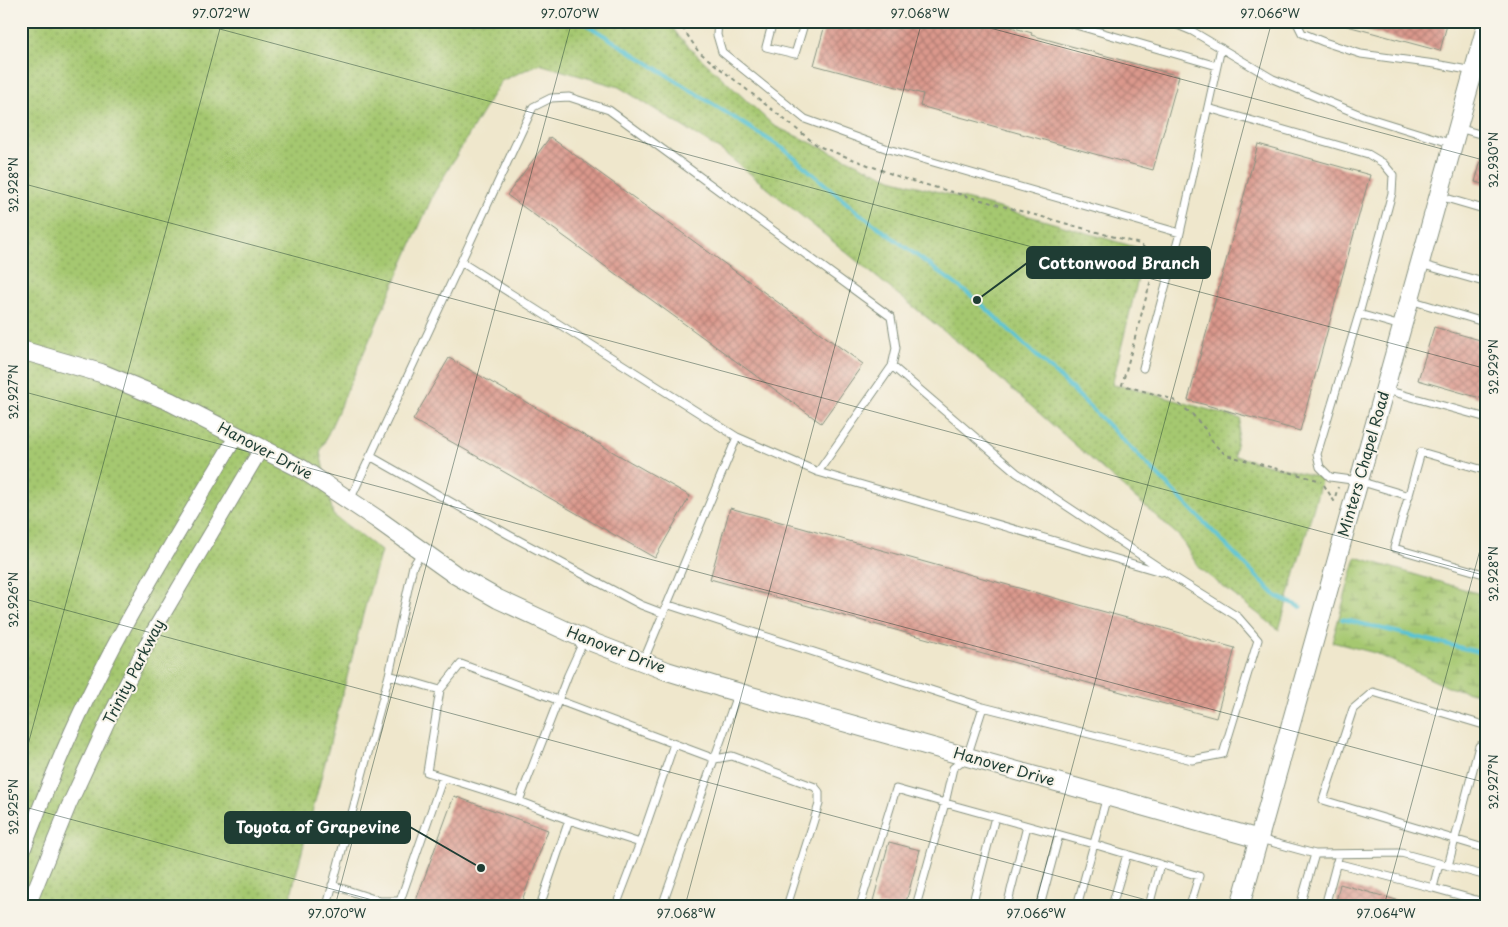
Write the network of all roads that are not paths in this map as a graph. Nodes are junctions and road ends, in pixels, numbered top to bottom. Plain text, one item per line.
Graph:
1 (718, 21) edge
2 (773, 21) edge
3 (805, 21) edge
4 (1168, 21) edge
5 (1296, 21) edge
6 (1064, 22) edge
7 (1487, 23) edge
8 (1484, 45) edge
9 (1221, 48) junction
10 (1217, 66) junction
11 (1473, 71) junction
12 (1208, 108) junction
13 (1455, 136) junction
14 (1487, 136) edge
15 (1439, 196) junction
16 (1487, 210) edge
17 (1180, 233) junction
18 (461, 262) junction
19 (1419, 264) junction
20 (1487, 283) edge
21 (1410, 300) junction
22 (1359, 314) junction
23 (1487, 323) edge
24 (1402, 326) junction
25 (21, 350) edge
26 (892, 366) junction
27 (1143, 368) dead end
28 (1384, 389) junction
29 (1487, 418) edge
30 (237, 435) junction
31 (737, 437) junction
32 (261, 449) junction
33 (370, 456) junction
34 (1487, 471) edge
35 (818, 472) junction
36 (1359, 481) junction
37 (1409, 496) junction
38 (350, 500) junction
39 (422, 552) junction
40 (1168, 574) junction
41 (1487, 575) edge
42 (666, 604) junction
43 (662, 613) junction
44 (584, 639) junction
45 (643, 662) junction
46 (389, 675) junction
47 (440, 690) junction
48 (738, 692) junction
49 (558, 702) junction
50 (984, 707) junction
51 (1487, 726) edge
52 (1487, 743) edge
53 (674, 744) junction
54 (967, 756) junction
55 (715, 758) junction
56 (443, 777) junction
57 (1107, 796) junction
58 (519, 801) junction
59 (944, 803) junction
60 (995, 817) junction
61 (569, 820) junction
62 (1027, 826) junction
63 (1059, 835) junction
64 (1259, 839) junction
65 (1454, 840) junction
66 (640, 843) junction
67 (1094, 844) junction
68 (1487, 849) edge
69 (1127, 854) junction
70 (1315, 854) junction
71 (1339, 854) junction
72 (21, 856) edge
73 (1336, 863) junction
74 (1160, 864) junction
75 (1439, 864) junction
76 (1448, 866) junction
77 (1487, 876) edge
78 (332, 885) junction
79 (1433, 888) junction
80 (1487, 904) edge
81 (28, 906) edge
82 (327, 906) edge
83 (540, 906) edge
84 (616, 906) edge
85 (662, 906) edge
86 (787, 906) edge
87 (860, 906) edge
88 (916, 906) edge
89 (972, 906) edge
90 (1007, 906) edge
91 (1040, 906) edge
92 (1077, 906) edge
93 (1112, 906) edge
94 (1149, 906) edge
95 (1190, 906) edge
96 (1240, 906) edge
97 (1300, 906) edge
98 (1325, 906) edge

1 - 17 lane
2 - 3 lane
4 - 9 lane
5 - 11 lane
6 - 10 lane
7 - 8 street, Minters Chapel Road
8 - 11 street, Minters Chapel Road
9 - 10 lane
9 - 13 lane
10 - 12 lane
11 - 13 street, Minters Chapel Road
12 - 17 lane
12 - 22 lane
13 - 14 lane
13 - 15 street, Minters Chapel Road
15 - 16 lane
15 - 19 street, Minters Chapel Road
17 - 27 lane
18 - 26 lane
18 - 31 lane
18 - 33 lane
19 - 20 lane
19 - 21 street, Minters Chapel Road
21 - 23 lane
21 - 24 street, Minters Chapel Road
22 - 24 lane
22 - 36 lane
24 - 28 street, Minters Chapel Road
25 - 30 street, Hanover Drive
26 - 35 lane
26 - 40 lane
28 - 29 lane
28 - 36 street, Minters Chapel Road
30 - 32 street, Hanover Drive
30 - 72 street, Trinity Parkway
31 - 35 lane
31 - 42 lane
32 - 38 street, Hanover Drive
32 - 81 street, Trinity Parkway
33 - 38 lane
33 - 43 lane
34 - 37 lane
35 - 40 lane
36 - 37 lane
36 - 64 street, Minters Chapel Road
37 - 41 lane
38 - 39 street, Hanover Drive
39 - 44 street, Hanover Drive
39 - 46 lane
40 - 50 lane
42 - 43 lane
42 - 50 lane
43 - 45 lane
44 - 45 street, Hanover Drive
44 - 49 lane
45 - 48 street, Hanover Drive
46 - 47 lane
46 - 78 lane
47 - 49 lane
47 - 56 lane
48 - 54 street, Hanover Drive
48 - 55 lane
49 - 53 lane
49 - 58 lane
50 - 54 lane
51 - 65 lane
52 - 65 lane
53 - 55 lane
53 - 66 lane
54 - 57 street, Hanover Drive
54 - 59 lane
55 - 85 lane
55 - 86 lane
56 - 58 lane
56 - 78 lane
57 - 64 street, Hanover Drive
57 - 67 lane
58 - 61 lane
59 - 60 lane
59 - 87 lane
59 - 88 lane
60 - 62 lane
60 - 89 lane
61 - 66 lane
61 - 83 lane
62 - 63 lane
62 - 90 lane
63 - 67 lane
63 - 91 lane
64 - 70 lane
64 - 96 street, Minters Chapel Road
65 - 68 lane
65 - 76 lane
66 - 84 lane
67 - 69 lane
67 - 92 lane
69 - 74 lane
69 - 93 lane
70 - 71 lane
70 - 97 lane
71 - 73 lane
71 - 75 lane
73 - 79 lane
73 - 98 lane
74 - 94 lane
74 - 95 lane
75 - 76 lane
75 - 79 lane
76 - 77 lane
78 - 82 lane
79 - 80 lane

